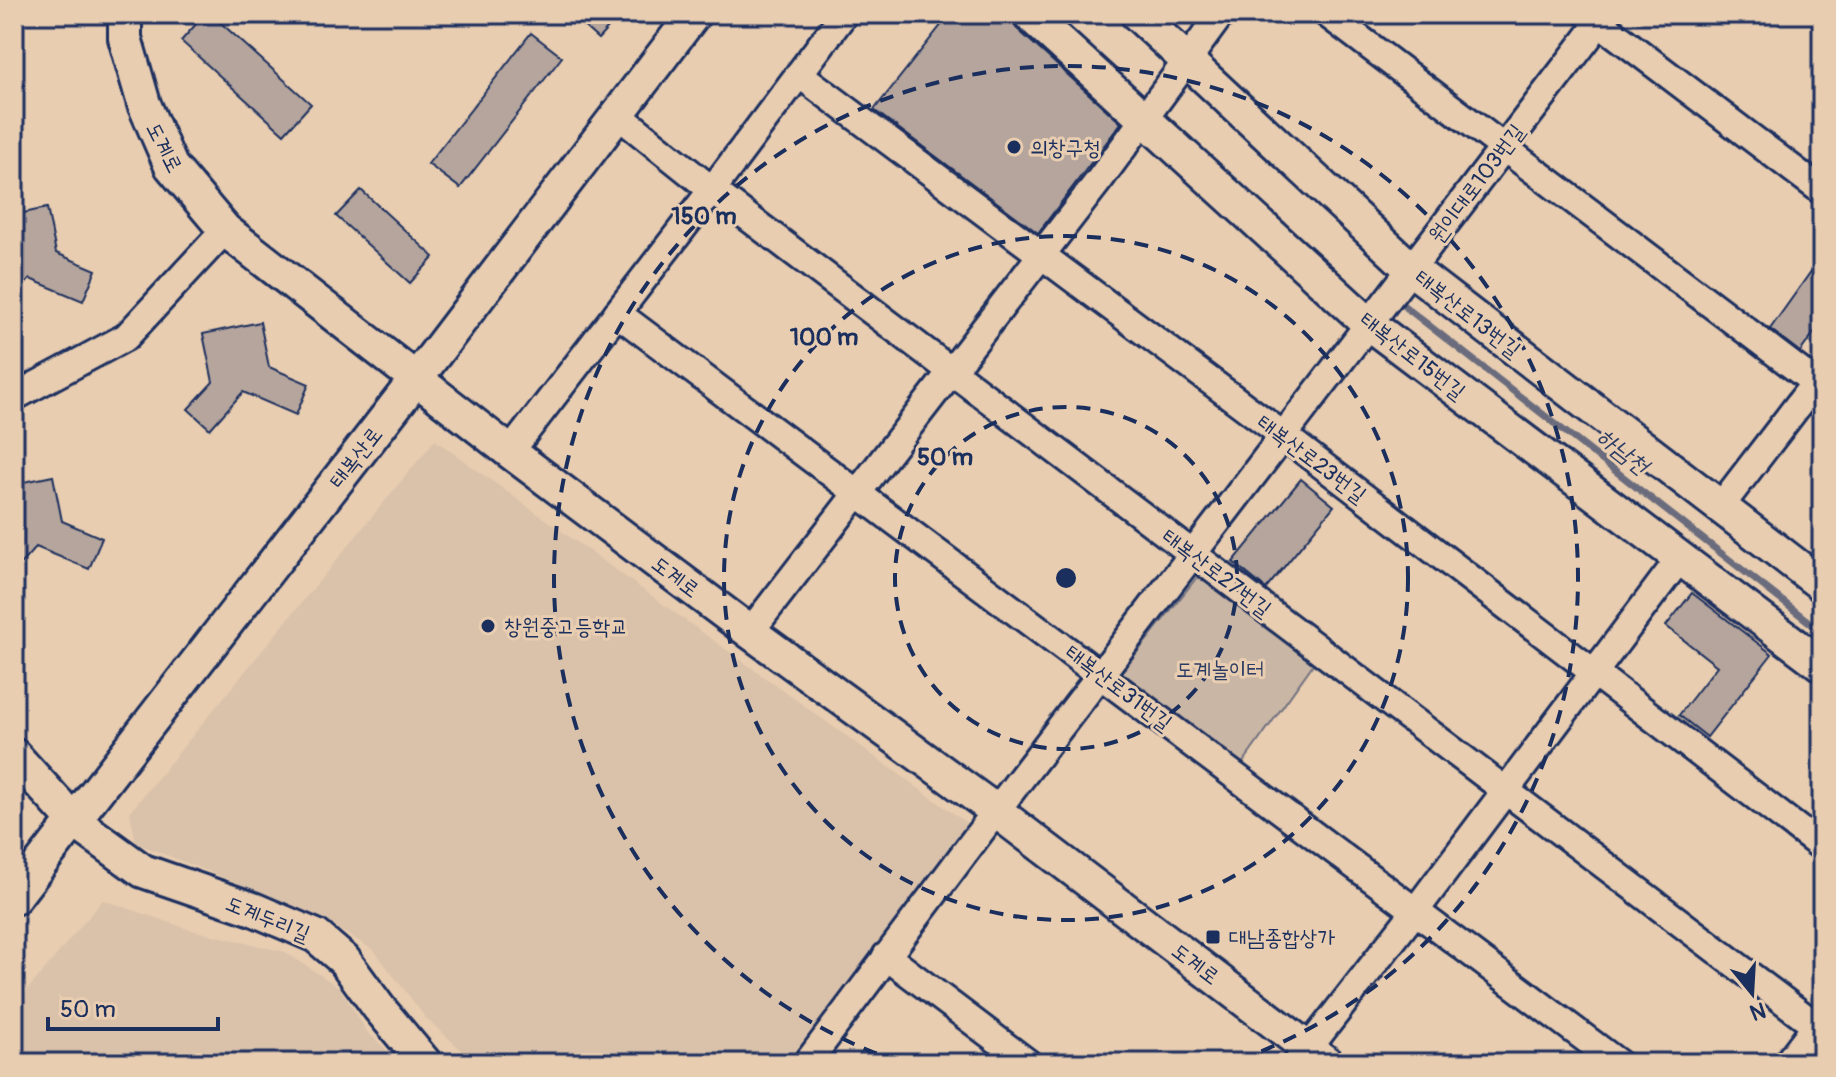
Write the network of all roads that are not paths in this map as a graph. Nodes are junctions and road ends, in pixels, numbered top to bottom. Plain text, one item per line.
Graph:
1 (125, 14) edge
2 (694, 14) edge
3 (844, 14) edge
4 (1029, 14) edge
5 (1137, 14) edge
6 (1221, 14) edge
7 (1327, 14) edge
8 (1598, 17) edge
9 (1186, 60) junction
10 (799, 74) junction
11 (617, 114) junction
12 (1143, 118) junction
13 (1503, 148) junction
14 (712, 190) junction
15 (1822, 191) edge
16 (225, 230) junction
17 (1041, 254) junction
18 (1411, 269) junction
19 (617, 313) junction
20 (1369, 324) junction
21 (952, 370) junction
22 (416, 379) junction
23 (1820, 381) edge
24 (14, 397) edge
25 (1284, 436) junction
26 (510, 452) junction
27 (858, 492) junction
28 (1720, 507) junction
29 (1193, 554) junction
30 (1680, 558) junction
31 (1822, 585) edge
32 (750, 632) junction
33 (1822, 665) edge
34 (1101, 674) junction
35 (1594, 675) junction
36 (14, 755) edge
37 (1506, 791) junction
38 (996, 811) junction
39 (74, 821) junction
40 (1822, 847) edge
41 (14, 898) edge
42 (1416, 910) junction
43 (886, 956) junction
44 (1821, 1026) edge
45 (1311, 1058) edge
46 (425, 1063) edge
47 (807, 1063) edge
48 (1028, 1063) edge
49 (1618, 1063) edge
50 (1791, 1063) edge

1 - 16 street, 도계로
2 - 11 street, 태복산로
3 - 10 street
4 - 12 street, 태복산로15번길
5 - 9 street, 태복산로13번길
6 - 9 street
7 - 13 street
8 - 13 street, 원이대로103번길
8 - 15 street
9 - 12 street
9 - 18 street, 태복산로13번길
10 - 14 street
10 - 17 street, 태복산로23번길
11 - 14 street, 태복산로27번길
11 - 22 street, 태복산로
12 - 17 street
12 - 20 street, 태복산로15번길
13 - 18 street, 원이대로103번길
13 - 23 street
14 - 19 street
14 - 21 street, 태복산로27번길
16 - 22 street, 도계로
16 - 24 street
17 - 21 street
17 - 25 street, 태복산로23번길
18 - 20 street, 원이대로103번길
18 - 28 street, 태복산로13번길
19 - 26 street
19 - 27 street, 태복산로31번길
20 - 25 street, 원이대로103번길
20 - 30 street, 태복산로15번길
21 - 27 street
21 - 29 street, 태복산로27번길
22 - 26 street, 도계로
22 - 39 street, 태복산로
23 - 28 street
25 - 29 street, 원이대로103번길
25 - 35 street, 태복산로23번길
26 - 32 street, 도계로
27 - 32 street
27 - 34 street, 태복산로31번길
28 - 31 street, 태복산로13번길
29 - 34 street, 원이대로103번길
29 - 37 street, 태복산로27번길
30 - 33 street, 태복산로15번길
30 - 35 street
32 - 38 street, 도계로
34 - 38 street, 원이대로103번길
34 - 42 street, 태복산로31번길
35 - 37 street
35 - 40 street, 태복산로23번길
36 - 39 street, 도계두리길
37 - 42 street
37 - 44 street, 태복산로27번길
38 - 43 street, 원이대로103번길
38 - 45 street, 도계로
39 - 41 street, 태복산로
39 - 46 street, 도계두리길
42 - 45 street
42 - 49 street, 태복산로31번길
43 - 47 street, 원이대로103번길
43 - 48 street
44 - 50 street

